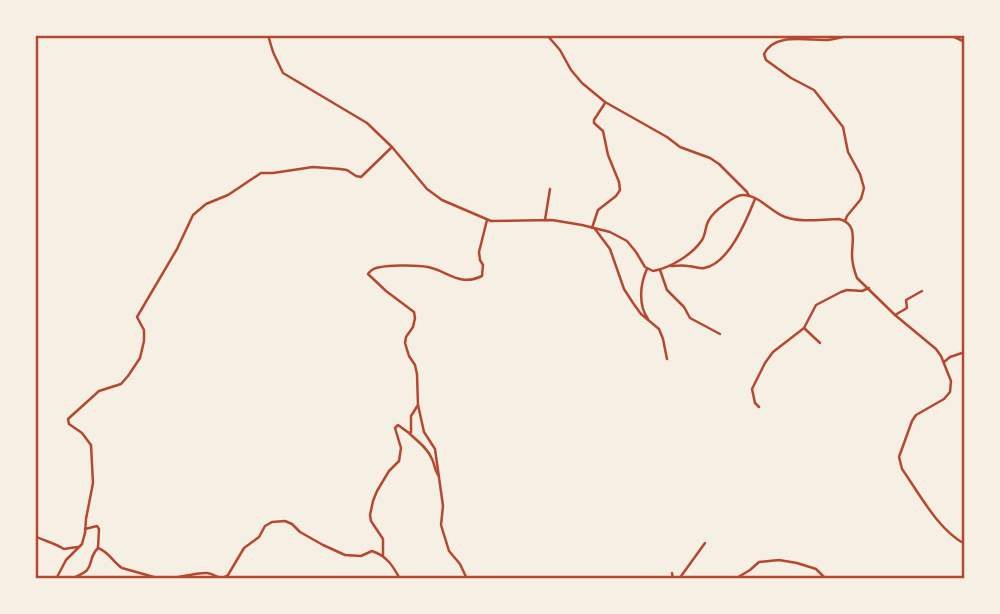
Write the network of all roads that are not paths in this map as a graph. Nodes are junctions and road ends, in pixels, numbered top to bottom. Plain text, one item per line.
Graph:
1 (268, 35) edge
2 (547, 35) edge
3 (810, 35) edge
4 (850, 35) edge
5 (950, 35) edge
6 (813, 40) junction
7 (965, 42) edge
8 (605, 102) junction
9 (392, 146) junction
10 (550, 189) dead end
11 (749, 196) junction
12 (755, 199) junction
13 (487, 220) junction
14 (545, 220) junction
15 (845, 221) junction
16 (594, 229) junction
17 (668, 266) junction
18 (647, 269) junction
19 (660, 270) junction
20 (869, 288) junction
21 (922, 292) dead end
22 (895, 316) junction
23 (649, 320) junction
24 (804, 328) junction
25 (720, 334) dead end
26 (820, 343) dead end
27 (965, 352) edge
28 (940, 354) junction
29 (950, 356) junction
30 (667, 359) dead end
31 (944, 362) junction
32 (418, 405) junction
33 (759, 407) dead end
34 (409, 433) junction
35 (440, 477) junction
36 (85, 529) junction
37 (35, 536) edge
38 (705, 542) dead end
39 (965, 544) edge
40 (80, 546) junction
41 (98, 548) junction
42 (64, 549) junction
43 (383, 556) junction
44 (67, 558) junction
45 (672, 573) dead end
46 (56, 579) edge
47 (71, 579) edge
48 (161, 579) edge
49 (167, 579) edge
50 (400, 579) edge
51 (467, 579) edge
52 (677, 579) edge
53 (735, 579) edge
54 (826, 579) edge

1 - 9 street
2 - 8 street
3 - 6 street
4 - 6 street
5 - 7 street
6 - 15 street
8 - 11 street
8 - 16 street
9 - 13 street
9 - 36 street
10 - 14 street
11 - 12 street
11 - 17 street
12 - 15 street
12 - 17 street
13 - 14 street
13 - 32 street
14 - 16 street
15 - 20 street
16 - 18 street
16 - 23 street
17 - 19 street
18 - 19 street
18 - 23 street
19 - 25 street
20 - 22 street
20 - 24 street
21 - 22 street
22 - 28 street
23 - 30 street
24 - 26 street
24 - 33 street
27 - 29 street
28 - 29 street
28 - 31 street
29 - 31 street
31 - 39 street
32 - 34 street
32 - 35 street
34 - 35 street
34 - 43 street
35 - 51 street
36 - 40 street
36 - 41 street
37 - 42 street
38 - 52 street
40 - 42 street
40 - 44 street
41 - 47 street
41 - 48 street
42 - 44 street
43 - 49 street
43 - 50 street
44 - 46 street
45 - 52 street
53 - 54 street

